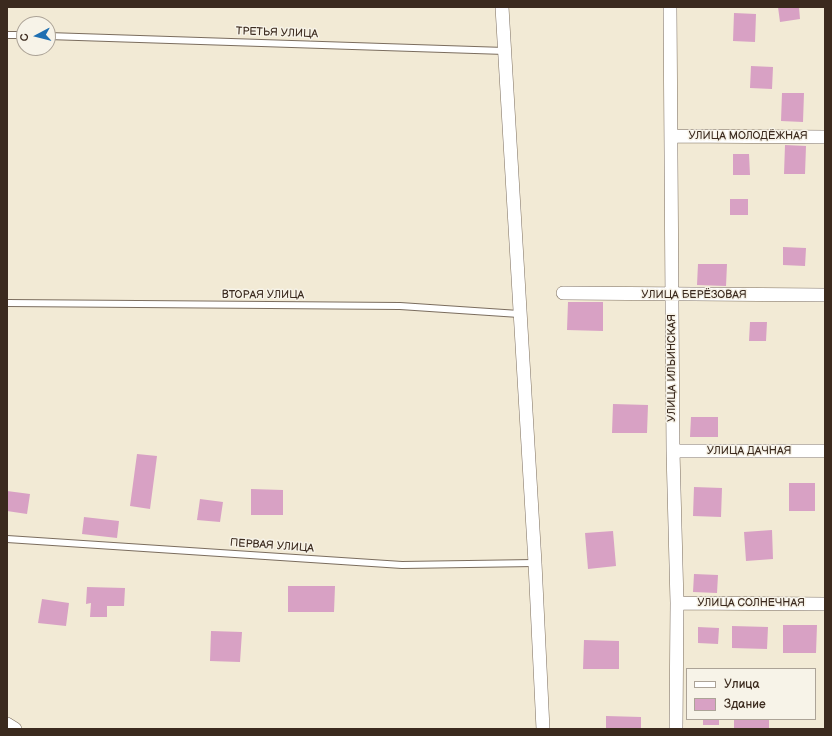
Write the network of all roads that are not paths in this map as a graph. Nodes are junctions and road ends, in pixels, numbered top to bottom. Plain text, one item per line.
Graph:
1 (502, 7) edge
2 (670, 7) edge
3 (56, 36) edge
4 (505, 51) junction
5 (672, 136) junction
6 (825, 137) edge
7 (563, 293) dead end
8 (672, 295) junction
9 (825, 295) edge
10 (7, 303) edge
11 (519, 314) junction
12 (673, 451) junction
13 (825, 451) edge
14 (7, 539) edge
15 (535, 563) junction
16 (677, 603) junction
17 (825, 604) edge
18 (7, 724) edge
19 (15, 729) edge
20 (543, 729) edge
21 (676, 729) edge

1 - 4 street
2 - 5 street, УЛИЦА ИЛЬИНСКАЯ
3 - 4 lane, ТРЕТЬЯ УЛИЦА
4 - 11 street
5 - 6 street, УЛИЦА МОЛОДЁЖНАЯ
5 - 8 street, УЛИЦА ИЛЬИНСКАЯ
7 - 8 street, УЛИЦА БЕРЁЗОВАЯ
8 - 9 street, УЛИЦА БЕРЁЗОВАЯ
8 - 12 street, УЛИЦА ИЛЬИНСКАЯ
10 - 11 lane, ВТОРАЯ УЛИЦА
11 - 15 street
12 - 13 street, УЛИЦА ДАЧНАЯ
12 - 16 street, УЛИЦА ИЛЬИНСКАЯ
14 - 15 lane, ПЕРВАЯ УЛИЦА
15 - 20 street
16 - 17 street, УЛИЦА СОЛНЕЧНАЯ
16 - 21 street, УЛИЦА ИЛЬИНСКАЯ
18 - 19 street

